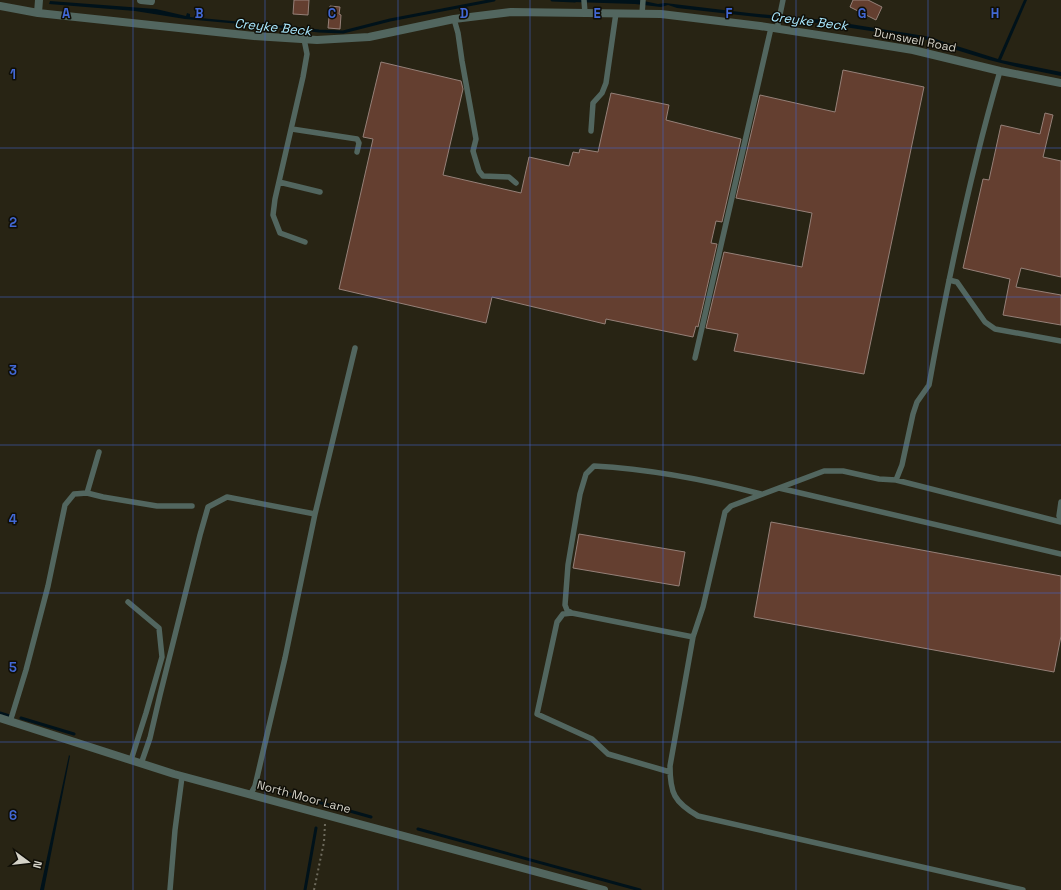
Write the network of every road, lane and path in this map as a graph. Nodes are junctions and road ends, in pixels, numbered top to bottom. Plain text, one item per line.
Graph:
1 (39, 0) edge
2 (141, 0) edge
3 (643, 0) edge
4 (783, 0) edge
5 (151, 1) dead end
6 (0, 6) edge
7 (585, 6) edge
8 (642, 11) junction
9 (38, 13) junction
10 (616, 14) junction
11 (454, 19) junction
12 (775, 26) junction
13 (304, 39) junction
14 (1000, 71) junction
15 (1061, 83) edge
16 (292, 129) junction
17 (591, 131) dead end
18 (357, 152) dead end
19 (279, 182) junction
20 (516, 184) dead end
21 (320, 192) dead end
22 (305, 242) dead end
23 (949, 280) junction
24 (1061, 341) edge
25 (355, 348) dead end
26 (695, 358) dead end
27 (99, 452) dead end
28 (896, 480) junction
29 (779, 488) junction
30 (87, 493) junction
31 (761, 494) junction
32 (1061, 502) edge
33 (192, 506) dead end
34 (315, 514) junction
35 (1061, 521) edge
36 (1061, 554) edge
37 (128, 602) dead end
38 (572, 613) junction
39 (693, 637) junction
40 (0, 718) edge
41 (10, 722) junction
42 (130, 760) junction
43 (141, 764) junction
44 (670, 772) junction
45 (182, 777) junction
46 (250, 795) junction
47 (326, 815) junction
48 (170, 890) edge
49 (314, 890) edge
50 (604, 890) edge
51 (1023, 890) edge

1 - 9 street
2 - 5 street
3 - 8 lane
4 - 12 lane
6 - 9 street, Dunswell Road
7 - 10 street, Dunswell Road
7 - 11 street, Dunswell Road
8 - 10 street, Dunswell Road
8 - 12 street, Dunswell Road
9 - 13 street, Dunswell Road
10 - 17 lane
11 - 13 street, Dunswell Road
11 - 20 lane
12 - 14 street, Dunswell Road
12 - 26 lane
13 - 16 lane
14 - 15 street, Dunswell Road
14 - 23 lane
16 - 18 lane
16 - 19 lane
19 - 21 lane
19 - 22 lane
23 - 24 lane
23 - 28 lane
25 - 34 lane
27 - 30 lane
28 - 29 lane
28 - 35 lane
29 - 31 lane
29 - 36 lane
30 - 33 lane
30 - 41 lane
31 - 38 lane
31 - 39 lane
32 - 35 lane
34 - 43 lane
34 - 46 lane
37 - 42 lane
38 - 39 lane
38 - 44 lane
39 - 44 lane
40 - 41 street, North Moor Lane
41 - 42 street, North Moor Lane
42 - 43 street, North Moor Lane
43 - 45 street, North Moor Lane
44 - 51 lane
45 - 46 street, North Moor Lane
45 - 48 lane
46 - 47 street, North Moor Lane
47 - 49 path
47 - 50 street, North Moor Lane

